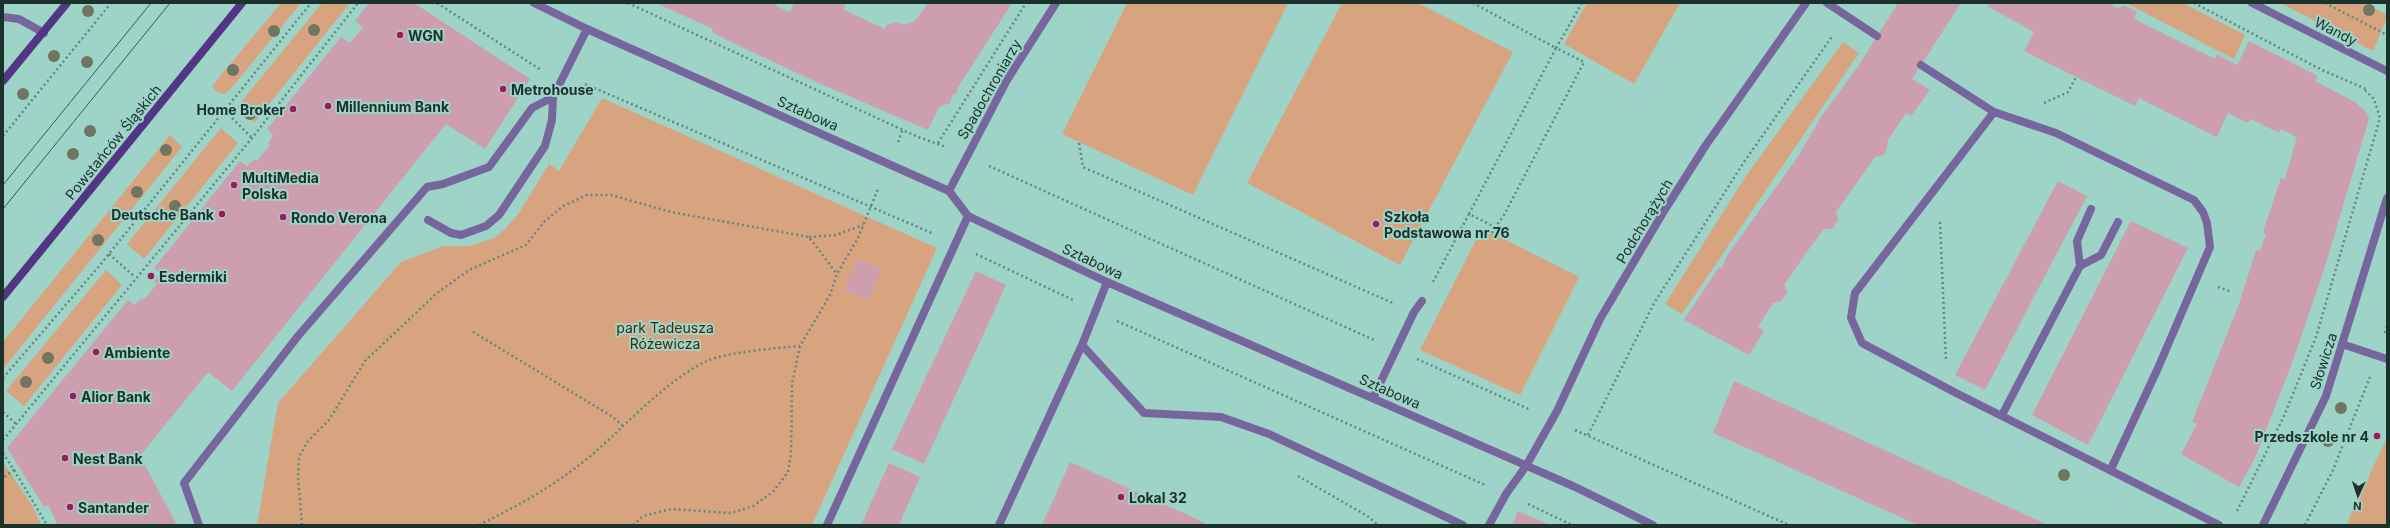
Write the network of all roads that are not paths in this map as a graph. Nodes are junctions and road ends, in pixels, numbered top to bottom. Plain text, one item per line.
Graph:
1 (67, 3) edge
2 (242, 3) edge
3 (534, 3) edge
4 (1056, 3) edge
5 (1806, 3) edge
6 (1827, 3) edge
7 (2252, 3) edge
8 (3, 17) edge
9 (586, 29) junction
10 (44, 33) junction
11 (1877, 36) dead end
12 (1921, 64) dead end
13 (2387, 71) edge
14 (3, 81) edge
15 (553, 97) junction
16 (1994, 112) junction
17 (948, 191) junction
18 (2387, 198) edge
19 (2091, 209) dead end
20 (968, 216) junction
21 (428, 220) dead end
22 (2118, 222) dead end
23 (2080, 266) junction
24 (1107, 282) junction
25 (3, 297) edge
26 (1422, 301) road end
27 (2342, 344) junction
28 (1082, 345) junction
29 (2387, 359) edge
30 (1373, 398) junction
31 (2002, 415) junction
32 (1526, 466) junction
33 (2111, 469) junction
34 (199, 525) edge
35 (827, 525) edge
36 (999, 525) edge
37 (1463, 525) edge
38 (1490, 525) edge
39 (1653, 525) edge
40 (2219, 525) edge
41 (2263, 525) edge

1 - 10 main road
2 - 25 main road, Powstańców Śląskich
3 - 9 street, Sztabowa
4 - 17 street, Spadochroniarzy
5 - 32 street, Podchorążych
6 - 11 street
7 - 13 street, Wandy
8 - 10 street
9 - 15 street
9 - 17 street, Sztabowa
10 - 14 main road
12 - 16 street
15 - 21 street
15 - 34 street
16 - 31 street
16 - 33 street
17 - 20 street, Sztabowa
18 - 27 street, Słowicza
19 - 23 street
20 - 24 street, Sztabowa
20 - 35 street
22 - 23 street
23 - 31 street
24 - 28 street
24 - 30 street, Sztabowa
26 - 30 street
27 - 29 street
27 - 41 street, Słowicza
28 - 36 street
28 - 37 street
30 - 32 street, Sztabowa
31 - 33 street
32 - 38 street, Podchorążych
32 - 39 street, Sztabowa
33 - 40 street

